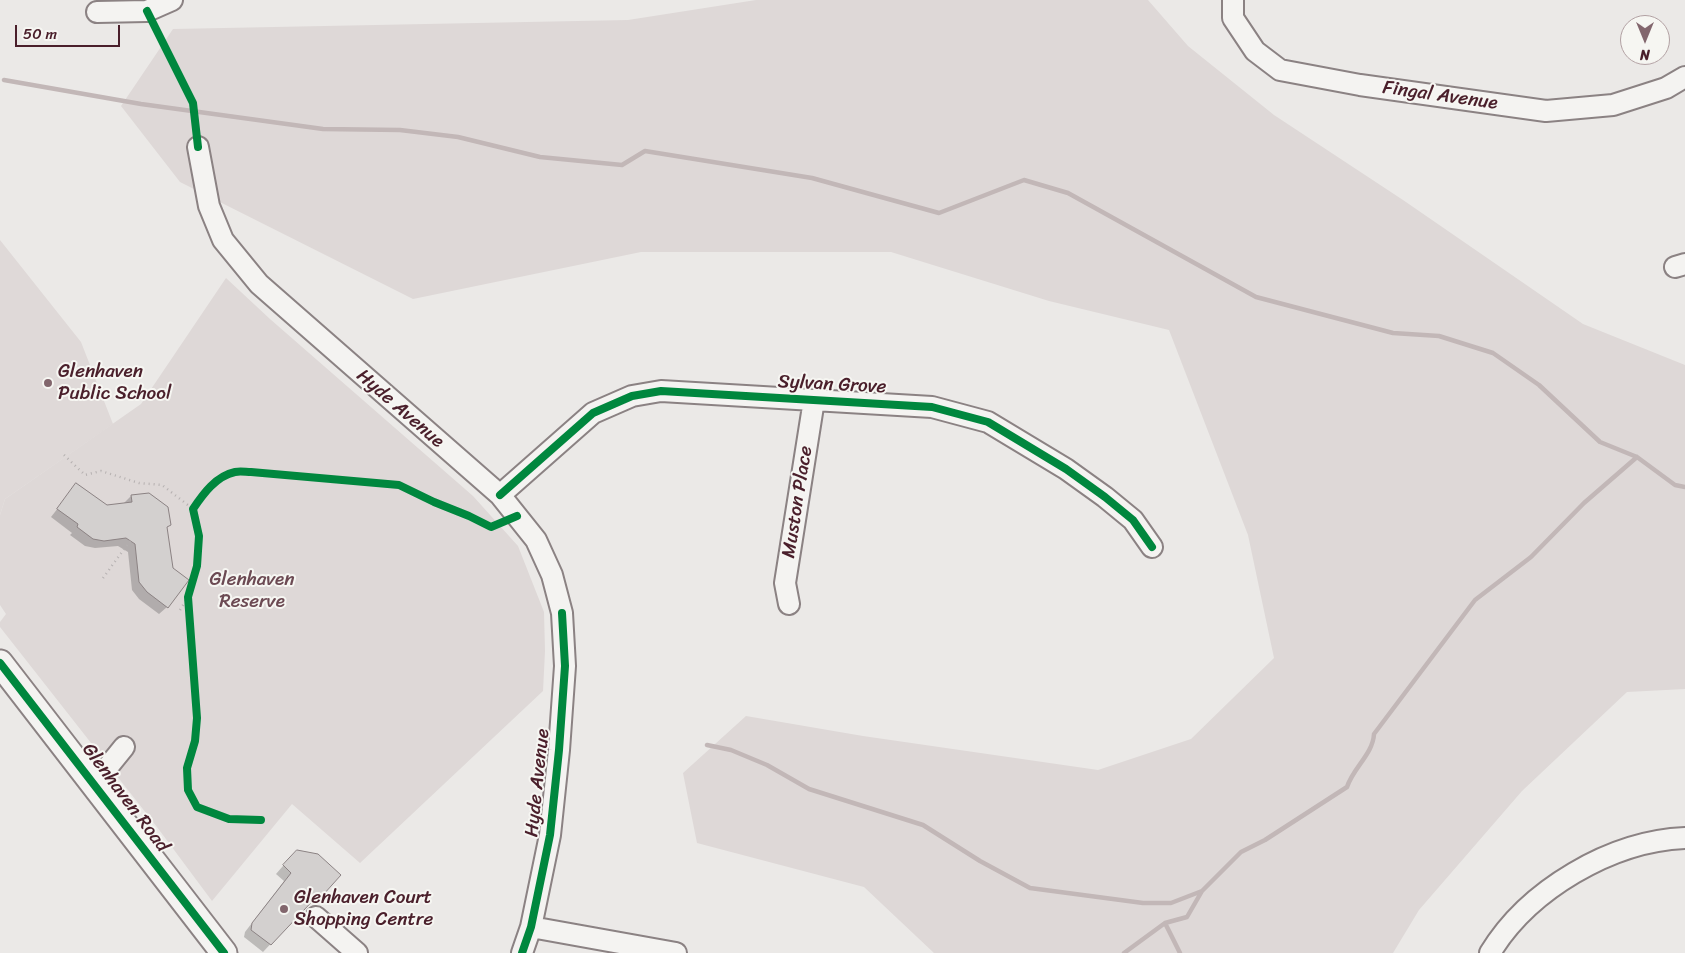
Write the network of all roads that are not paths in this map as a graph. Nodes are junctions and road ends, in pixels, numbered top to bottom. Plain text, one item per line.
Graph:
1 (172, 0) edge
2 (1233, 0) edge
3 (98, 12) dead end
4 (1685, 77) edge
5 (198, 147) dead end
6 (814, 400) junction
7 (500, 495) junction
8 (1152, 547) dead end
9 (789, 604) dead end
10 (0, 663) edge
11 (124, 748) dead end
12 (94, 784) junction
13 (1685, 838) edge
14 (316, 917) dead end
15 (531, 928) junction
16 (224, 953) edge
17 (357, 953) edge
18 (522, 953) edge
19 (676, 953) edge
20 (1490, 953) edge

1 - 3 street
2 - 4 street, Fingal Avenue
5 - 7 street, Hyde Avenue
6 - 7 street, Sylvan Grove
6 - 8 street, Sylvan Grove
6 - 9 street, Muston Place
7 - 15 street, Hyde Avenue
10 - 12 main road, Glenhaven Road
11 - 12 street
12 - 16 main road, Glenhaven Road
13 - 20 street
14 - 17 street
15 - 18 street, Hyde Avenue
15 - 19 street

